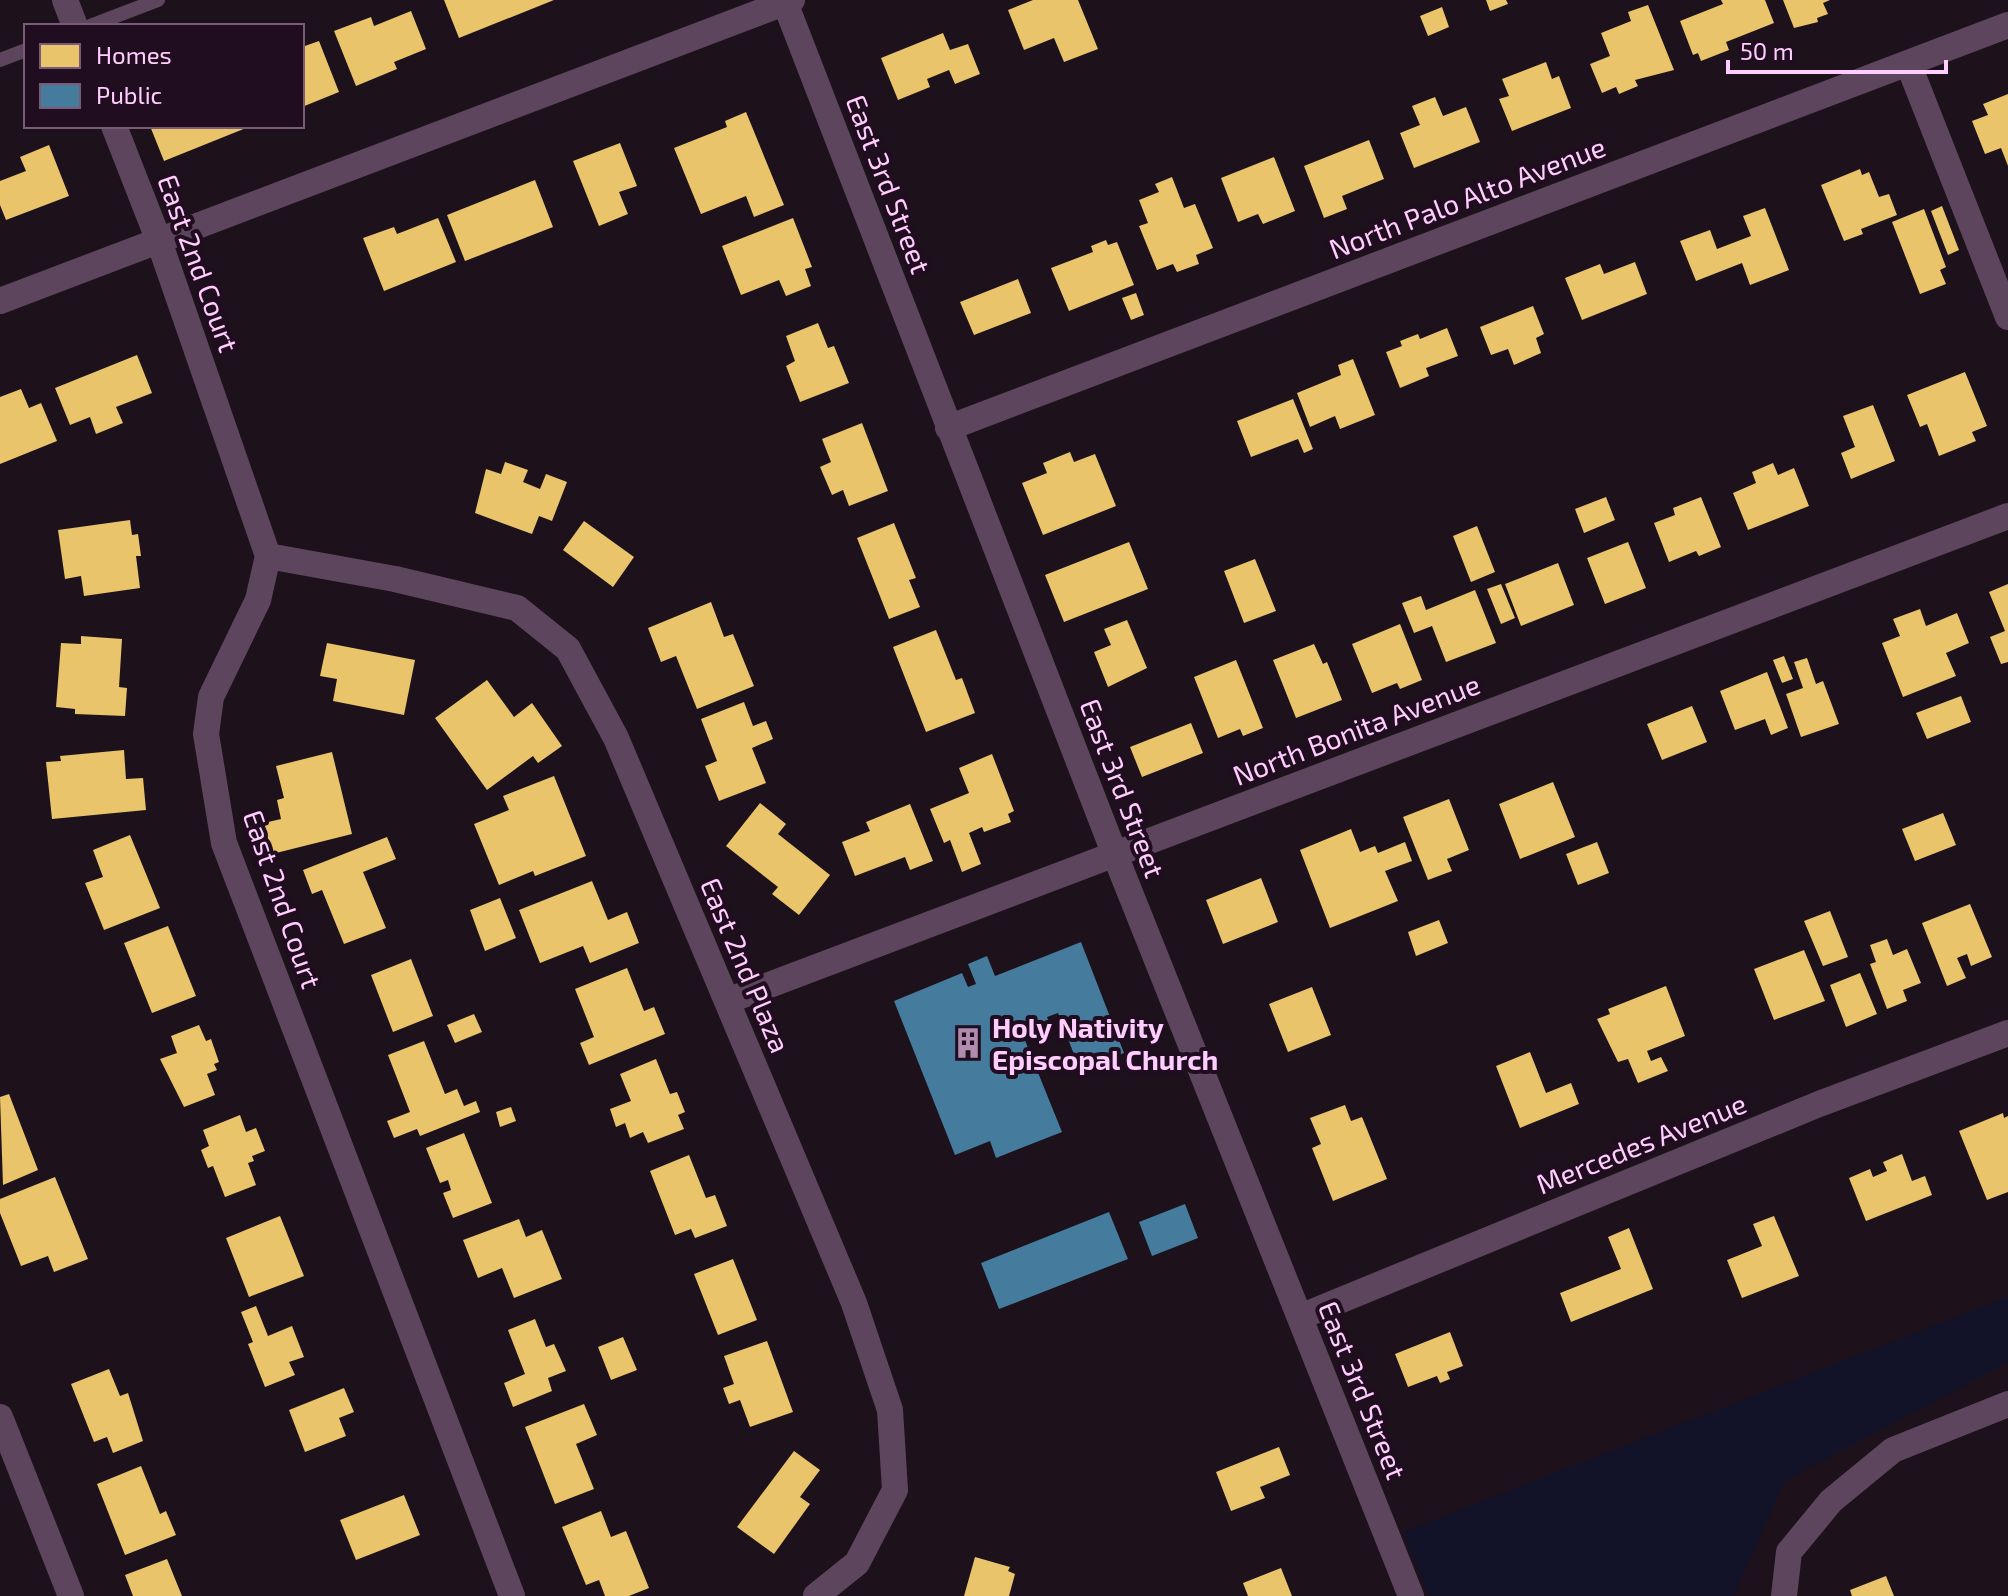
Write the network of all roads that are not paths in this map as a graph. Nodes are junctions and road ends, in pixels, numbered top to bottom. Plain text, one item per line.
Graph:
1 (65, 0) edge
2 (158, 0) edge
3 (787, 1) edge
4 (74, 24) edge
5 (95, 24) edge
6 (2008, 25) edge
7 (24, 51) edge
8 (0, 60) edge
9 (1908, 63) junction
10 (115, 128) edge
11 (159, 241) junction
12 (0, 301) edge
13 (2008, 317) edge
14 (948, 428) junction
15 (2008, 516) edge
16 (268, 556) junction
17 (1115, 855) junction
18 (727, 1001) junction
19 (2008, 1033) edge
20 (1300, 1317) junction
21 (2008, 1404) edge
22 (0, 1417) edge
23 (71, 1596) edge
24 (512, 1596) edge
25 (816, 1596) edge
26 (1411, 1596) edge
27 (1784, 1596) edge

1 - 4 street
2 - 5 lane
3 - 11 street
3 - 14 street, East 3rd Street
6 - 9 street, North Palo Alto Avenue
7 - 8 lane
9 - 13 street
9 - 14 street, North Palo Alto Avenue
10 - 11 street, East 2nd Court
11 - 12 street
11 - 16 street, East 2nd Court
14 - 17 street, East 3rd Street
15 - 17 street, North Bonita Avenue
16 - 18 street, East 2nd Plaza
16 - 24 street, East 2nd Court
17 - 18 street, North Bonita Avenue
17 - 20 street, East 3rd Street
18 - 25 street, East 2nd Plaza
19 - 20 street, Mercedes Avenue
20 - 26 street, East 3rd Street
21 - 27 street
22 - 23 street

